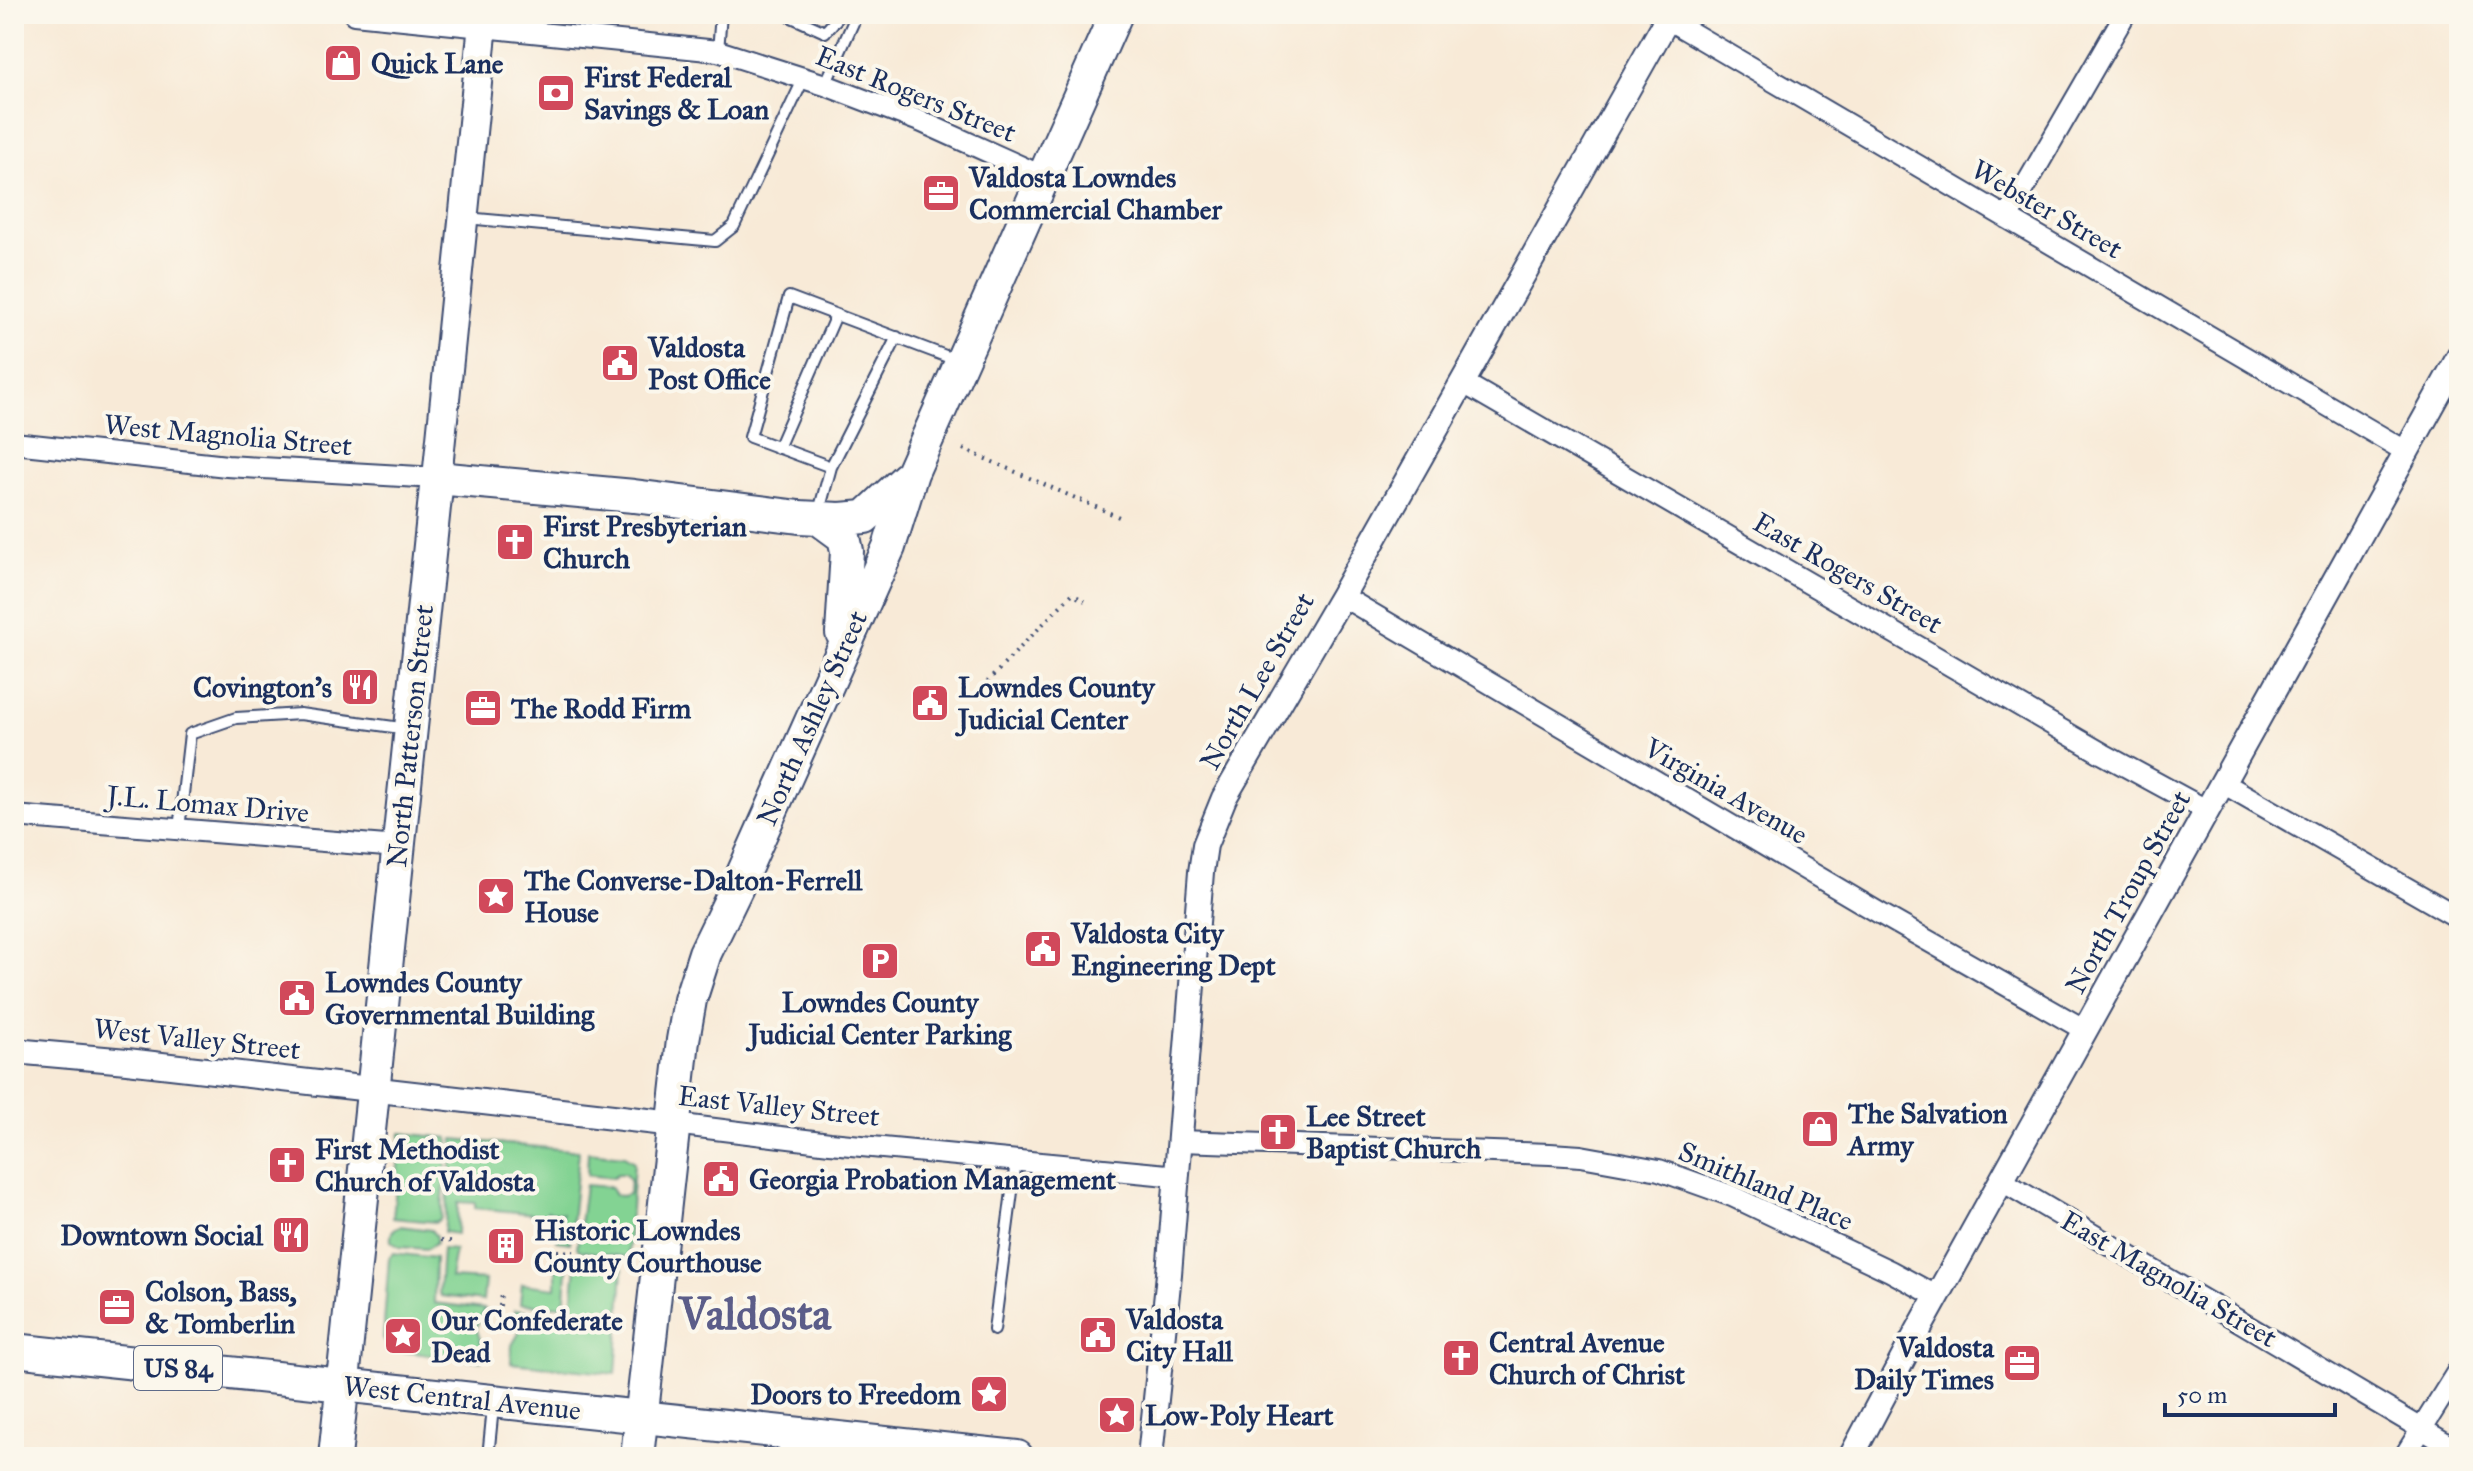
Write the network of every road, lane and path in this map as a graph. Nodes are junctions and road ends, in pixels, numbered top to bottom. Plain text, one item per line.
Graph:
1 (354, 14) edge
2 (721, 14) edge
3 (785, 14) edge
4 (841, 14) edge
5 (857, 14) edge
6 (1116, 14) edge
7 (2125, 14) edge
8 (1666, 16) edge
9 (483, 21) edge
10 (718, 51) junction
11 (804, 78) junction
12 (825, 85) junction
13 (1044, 177) junction
14 (463, 218) junction
15 (2007, 218) junction
16 (836, 315) junction
17 (897, 337) junction
18 (2459, 357) edge
19 (962, 362) junction
20 (1462, 382) junction
21 (14, 443) edge
22 (778, 448) junction
23 (963, 449) dead end
24 (2407, 452) junction
25 (831, 467) junction
26 (912, 473) junction
27 (437, 478) junction
28 (1119, 517) dead end
29 (818, 518) junction
30 (1342, 596) junction
31 (1085, 601) dead end
32 (842, 650) junction
33 (987, 682) dead end
34 (411, 729) junction
35 (2223, 783) junction
36 (2208, 811) junction
37 (14, 816) edge
38 (179, 829) junction
39 (398, 847) junction
40 (2459, 918) edge
41 (2085, 1030) junction
42 (14, 1051) edge
43 (373, 1089) junction
44 (674, 1124) junction
45 (1180, 1141) junction
46 (1016, 1161) junction
47 (1178, 1176) junction
48 (2002, 1181) junction
49 (441, 1240) dead end
50 (456, 1242) dead end
51 (557, 1251) dead end
52 (574, 1252) dead end
53 (501, 1291) dead end
54 (1938, 1297) junction
55 (500, 1306) dead end
56 (994, 1330) dead end
57 (14, 1350) edge
58 (2459, 1369) edge
59 (342, 1386) junction
60 (494, 1401) junction
61 (642, 1418) junction
62 (2421, 1429) junction
63 (784, 1445) edge
64 (2459, 1451) edge
65 (910, 1452) edge
66 (335, 1457) edge
67 (488, 1457) edge
68 (637, 1457) edge
69 (1017, 1457) edge
70 (1150, 1457) edge
71 (1851, 1457) edge
72 (2404, 1457) edge

1 - 9 street, East Rogers Street
2 - 10 lane
3 - 4 lane
5 - 12 lane
6 - 13 main road, North Ashley Street
7 - 15 street
8 - 15 street, Webster Street
8 - 20 street, North Lee Street
9 - 10 street, East Rogers Street
9 - 14 main road, North Patterson Street
10 - 11 street, East Rogers Street
11 - 12 street, East Rogers Street
11 - 14 lane
12 - 13 street, East Rogers Street
13 - 19 main road, North Ashley Street
14 - 27 main road, North Patterson Street
15 - 24 street, Webster Street
16 - 17 lane
16 - 22 lane
16 - 22 lane
17 - 19 lane
17 - 25 lane
18 - 24 street, North Troup Street
19 - 26 main road, North Ashley Street
20 - 30 street, North Lee Street
20 - 36 street, East Rogers Street
21 - 27 street, West Magnolia Street
22 - 25 lane
23 - 28 path
24 - 35 street, North Troup Street
25 - 29 lane
26 - 29 main road
26 - 32 main road, North Ashley Street
27 - 29 main road
27 - 34 main road, North Patterson Street
29 - 32 main road
30 - 41 street, Virginia Avenue
30 - 45 street, North Lee Street
31 - 33 path
32 - 44 main road, North Ashley Street
34 - 38 lane
34 - 39 main road, North Patterson Street
35 - 36 street, North Troup Street
35 - 40 street
36 - 41 street, North Troup Street
37 - 38 street, J.L. Lomax Drive
38 - 39 street, J.L. Lomax Drive
39 - 43 main road, North Patterson Street
41 - 48 street, North Troup Street
42 - 43 street, West Valley Street
43 - 44 street, East Valley Street
43 - 59 main road, North Patterson Street
44 - 46 street, East Valley Street
44 - 61 main road, North Ashley Street
45 - 47 street, North Lee Street
45 - 54 street, Smithland Place
46 - 47 street, East Valley Street
46 - 56 lane
47 - 70 street, North Lee Street
48 - 54 street, North Troup Street
48 - 62 street, East Magnolia Street
49 - 50 path
51 - 52 path
53 - 55 path
54 - 71 street, North Troup Street
57 - 59 main road, West Central Avenue / US 84
58 - 62 street
59 - 60 main road, West Central Avenue / US 84
59 - 66 main road, North Patterson Street
60 - 61 main road, West Central Avenue / US 84
60 - 67 lane
61 - 63 main road, West Central Avenue / US 84
61 - 68 main road, North Ashley Street
62 - 64 street, East Magnolia Street
62 - 72 street
63 - 65 main road, West Central Avenue / US 84
65 - 69 main road, US 84

